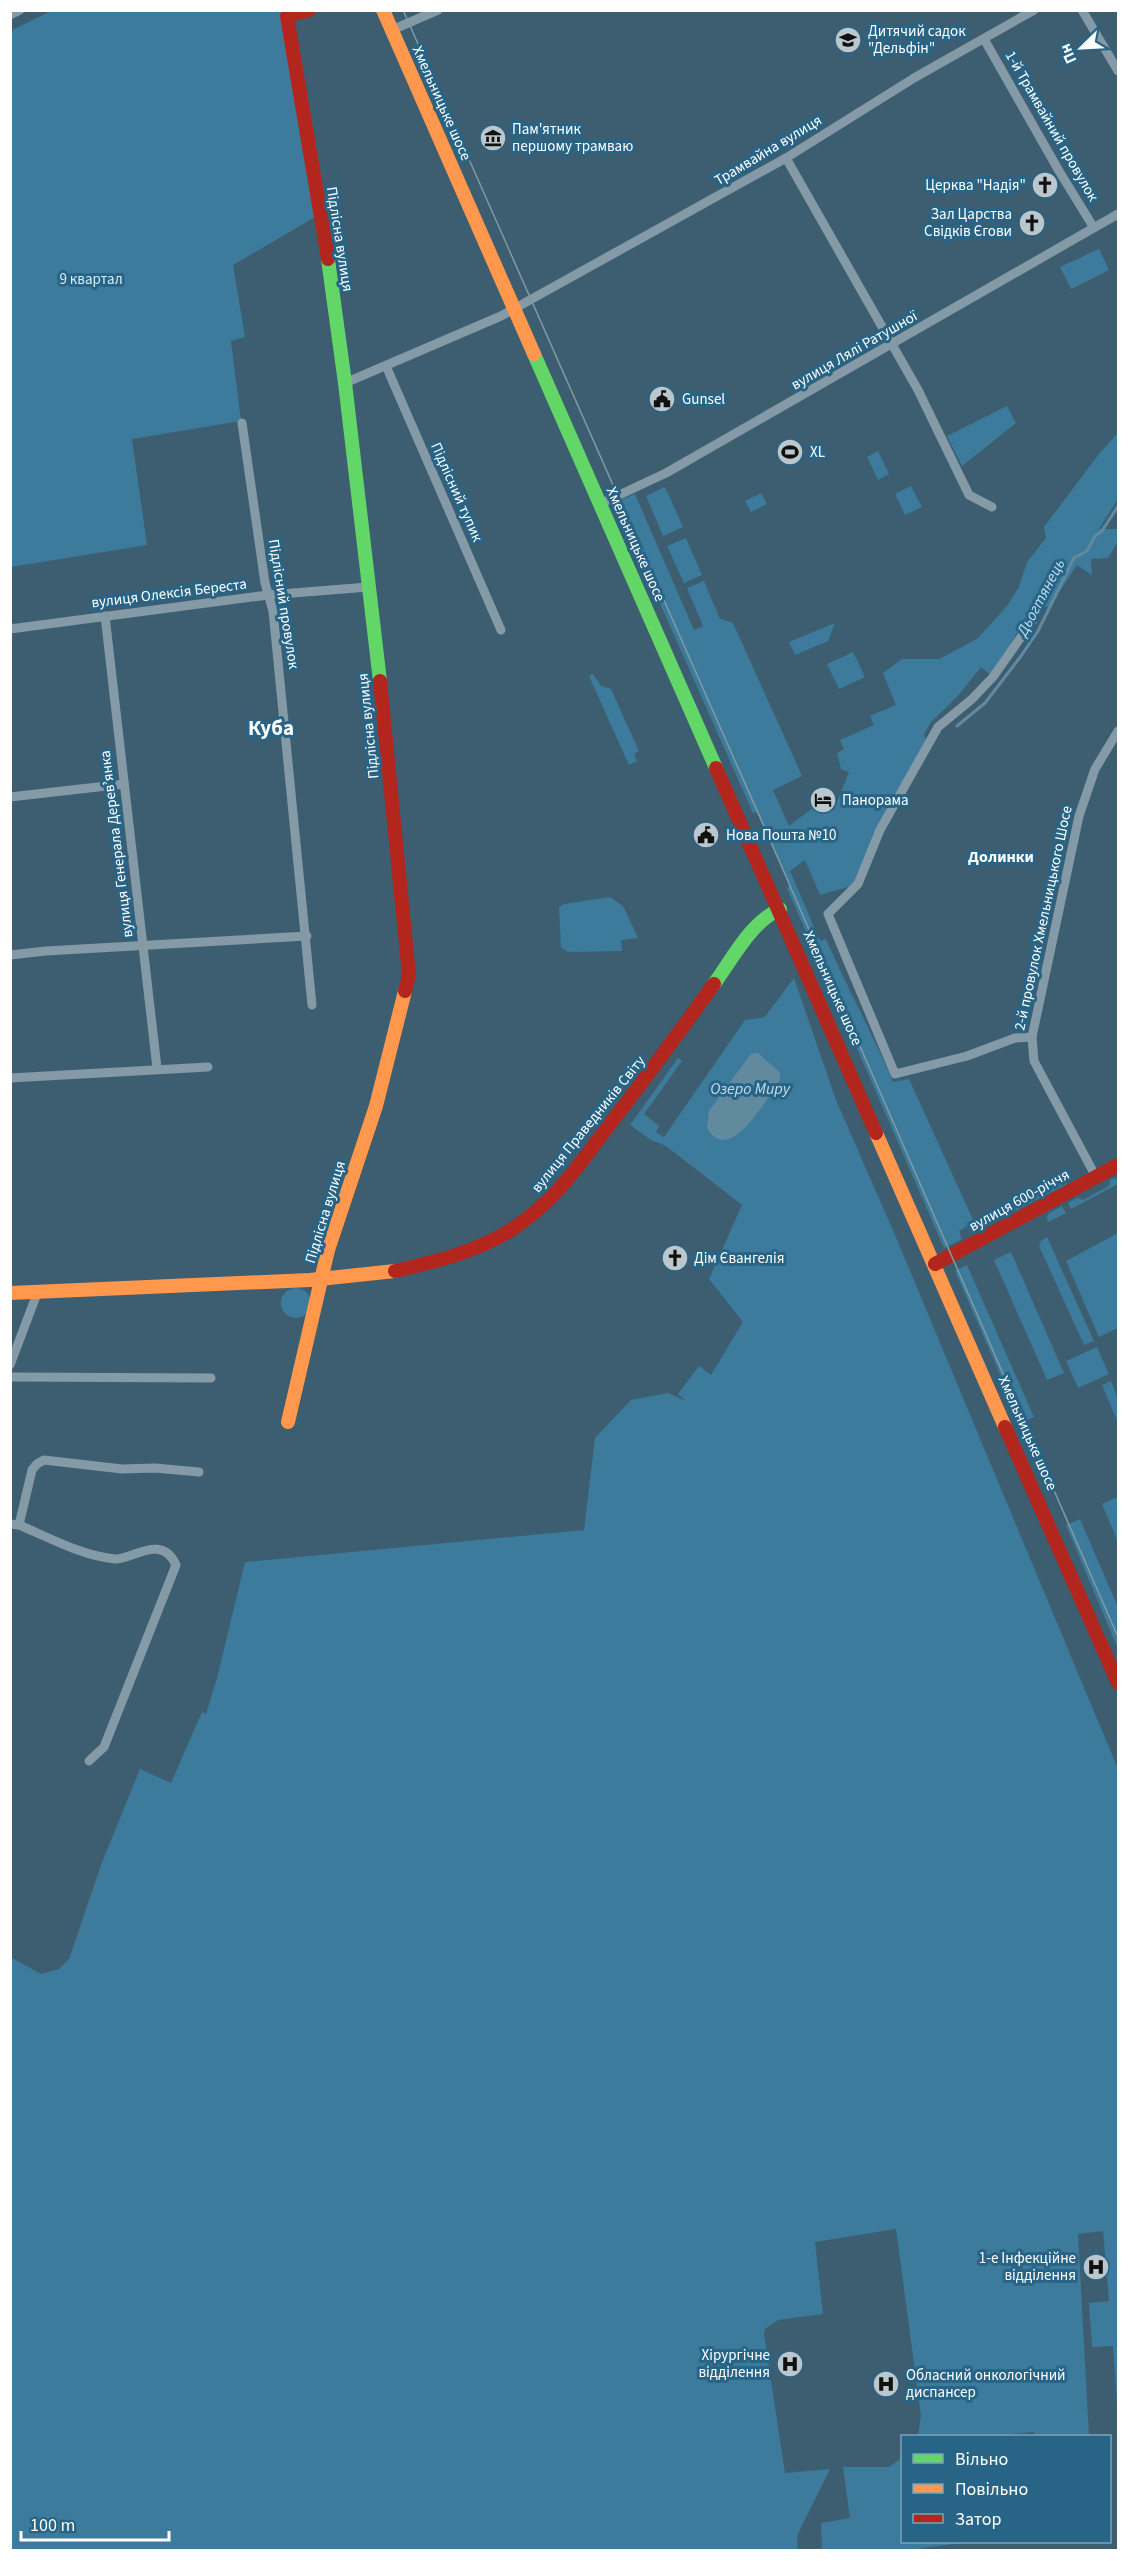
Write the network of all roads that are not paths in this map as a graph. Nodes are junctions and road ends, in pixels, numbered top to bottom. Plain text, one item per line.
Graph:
1 (20, 10) edge
2 (309, 10) edge
3 (383, 10) edge
4 (438, 10) edge
5 (1034, 10) edge
6 (1082, 10) edge
7 (10, 15) edge
8 (392, 30) junction
9 (984, 39) junction
10 (1119, 71) edge
11 (786, 158) junction
12 (1119, 214) edge
13 (1094, 228) junction
14 (514, 309) junction
15 (893, 345) junction
16 (386, 366) junction
17 (345, 383) junction
18 (242, 423) dead end
19 (600, 504) junction
20 (992, 507) dead end
21 (368, 587) junction
22 (268, 595) junction
23 (105, 616) junction
24 (1033, 620) dead end
25 (10, 629) edge
26 (501, 630) dead end
27 (1119, 731) edge
28 (124, 784) junction
29 (10, 797) edge
30 (780, 909) junction
31 (307, 936) junction
32 (143, 945) junction
33 (10, 956) edge
34 (312, 1005) dead end
35 (1032, 1037) junction
36 (208, 1067) dead end
37 (157, 1068) junction
38 (10, 1078) edge
39 (1119, 1165) edge
40 (1096, 1177) junction
41 (935, 1264) junction
42 (321, 1280) junction
43 (38, 1291) junction
44 (10, 1293) edge
45 (10, 1365) edge
46 (10, 1377) edge
47 (211, 1378) dead end
48 (288, 1422) dead end
49 (199, 1472) dead end
50 (15, 1524) edge
51 (1119, 1683) edge
52 (89, 1761) dead end

1 - 7 street
2 - 17 main road, Підлісна вулиця
3 - 8 main road, Хмельницьке шосе
4 - 8 street
5 - 9 street, Трамвайна вулиця
6 - 10 street
8 - 14 main road, Хмельницьке шосе
9 - 11 street, Трамвайна вулиця
9 - 13 street, 1-й Трамвайний провулок
11 - 14 street, Трамвайна вулиця
11 - 15 street
12 - 13 street, вулиця Лялі Ратушної
13 - 15 street, вулиця Лялі Ратушної
14 - 16 street
14 - 19 main road, Хмельницьке шосе
15 - 19 street, вулиця Лялі Ратушної
15 - 20 street
16 - 17 street
16 - 26 street, Підлісний тупик
17 - 21 main road, Підлісна вулиця
18 - 22 street, Підлісний провулок
19 - 30 main road, Хмельницьке шосе
21 - 22 street, вулиця Олексія Береста
21 - 42 main road, Підлісна вулиця
22 - 23 street, вулиця Олексія Береста
22 - 31 street, Підлісний провулок
23 - 25 street, вулиця Олексія Береста
23 - 28 street, вулиця Генерала Деревʼянка
24 - 35 street
27 - 35 street, 2-й провулок Хмельницького Шосе
28 - 29 street
28 - 32 street, вулиця Генерала Деревʼянка
30 - 41 main road, Хмельницьке шосе
30 - 42 main road, вулиця Праведників Світу
31 - 32 street
31 - 34 street, Підлісний провулок
32 - 33 street
32 - 37 street, вулиця Генерала Деревʼянка
35 - 40 street, 2-й провулок Хмельницького Шосе
36 - 37 street
37 - 38 street
39 - 40 main road, вулиця 600-річчя
40 - 41 main road, вулиця 600-річчя
41 - 51 main road, Хмельницьке шосе
42 - 43 main road, вулиця Праведників Світу
42 - 48 main road, Підлісна вулиця
43 - 44 main road, вулиця Праведників Світу
43 - 45 street
46 - 47 street
49 - 50 street
50 - 52 street

